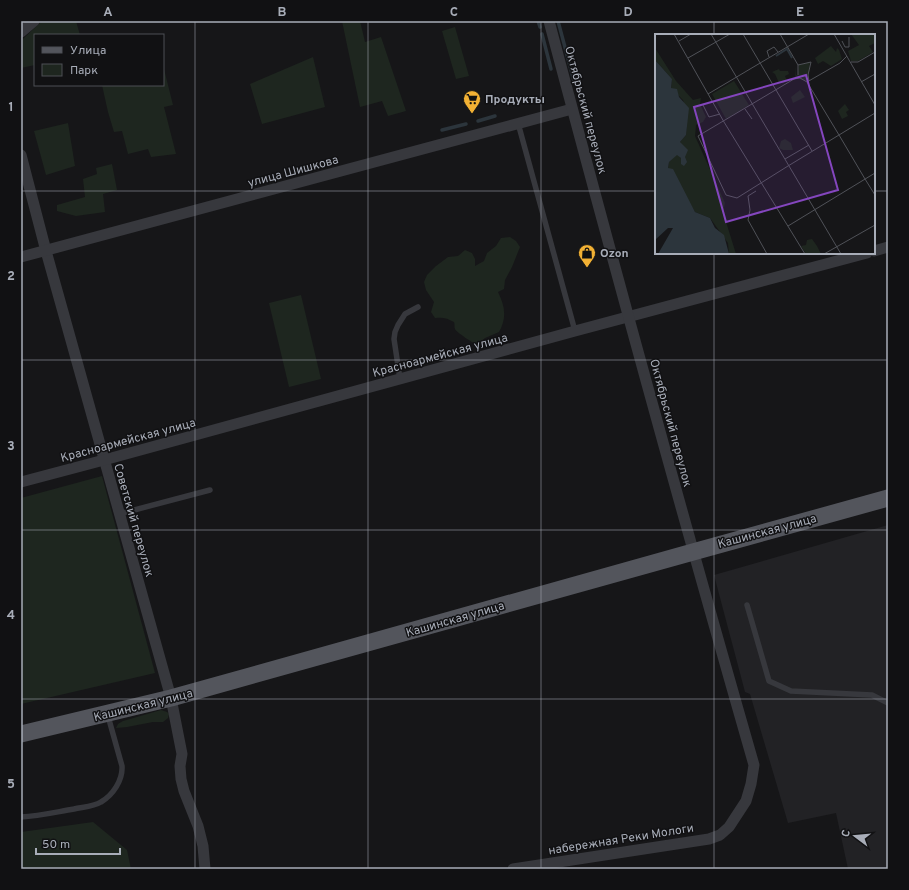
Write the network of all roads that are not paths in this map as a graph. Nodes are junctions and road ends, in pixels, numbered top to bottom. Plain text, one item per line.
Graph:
1 (34, 21) edge
2 (549, 21) edge
3 (21, 32) edge
4 (572, 109) junction
5 (518, 123) junction
6 (21, 155) edge
7 (888, 247) edge
8 (46, 251) junction
9 (875, 251) edge
10 (863, 254) edge
11 (21, 257) edge
12 (418, 306) dead end
13 (628, 317) junction
14 (575, 331) junction
15 (400, 379) junction
16 (104, 460) junction
17 (21, 482) edge
18 (210, 490) dead end
19 (888, 498) edge
20 (119, 514) junction
21 (693, 552) junction
22 (747, 605) dead end
23 (171, 698) junction
24 (888, 703) edge
25 (107, 714) junction
26 (21, 734) edge
27 (21, 817) edge
28 (729, 827) joint
29 (205, 869) edge
30 (513, 869) edge

1 - 3 street
2 - 4 street, Октябрьский переулок
4 - 5 street, улица Шишкова
4 - 13 street, Октябрьский переулок
5 - 8 street, улица Шишкова
5 - 14 lane
6 - 8 street, Советский переулок
7 - 9 street
8 - 11 street, улица Шишкова
8 - 16 street, Советский переулок
10 - 13 street, Красноармейская улица
12 - 15 lane
13 - 14 street, Красноармейская улица
13 - 21 street, Октябрьский переулок
14 - 15 street, Красноармейская улица
15 - 16 street, Красноармейская улица
16 - 17 street, Красноармейская улица
16 - 20 street, Советский переулок
18 - 20 lane
19 - 21 main road, Кашинская улица
20 - 23 street, Советский переулок
21 - 23 main road, Кашинская улица
21 - 28 street, Октябрьский переулок
22 - 24 lane
23 - 25 main road, Кашинская улица
23 - 29 street, Советский переулок
25 - 26 main road, Кашинская улица
25 - 27 lane
28 - 30 street, набережная Реки Мологи

